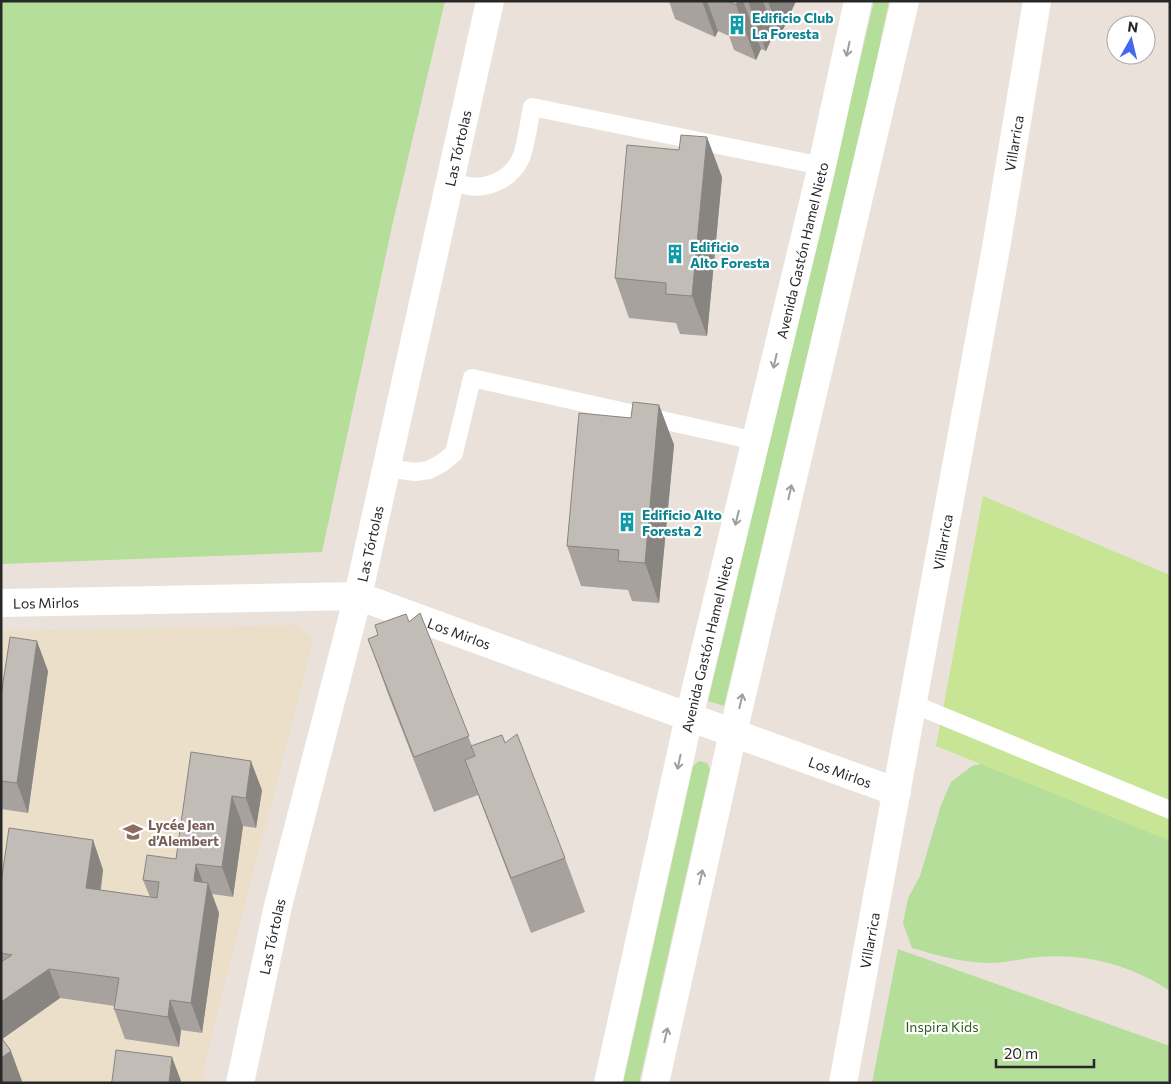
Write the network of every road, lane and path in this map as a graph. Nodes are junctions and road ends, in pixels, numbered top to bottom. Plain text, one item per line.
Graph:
1 (490, 1) edge
2 (858, 1) edge
3 (905, 1) edge
4 (1037, 1) edge
5 (822, 166) junction
6 (449, 178) junction
7 (756, 441) junction
8 (387, 465) junction
9 (358, 596) junction
10 (1, 603) edge
11 (913, 704) junction
12 (688, 717) junction
13 (733, 733) junction
14 (897, 792) junction
15 (1170, 810) edge
16 (240, 1083) edge
17 (608, 1083) edge
18 (656, 1083) edge
19 (843, 1083) edge

1 - 6 street, Las Tórtolas
2 -> 5 street, Avenida Gastón Hamel Nieto
13 -> 3 street
4 - 11 street, Villarrica
5 - 6 lane
5 -> 7 street, Avenida Gastón Hamel Nieto
6 - 8 street, Las Tórtolas
7 - 8 lane
7 -> 12 street, Avenida Gastón Hamel Nieto
8 - 9 street, Las Tórtolas
9 - 10 street, Los Mirlos
9 - 12 street, Los Mirlos
9 - 16 street, Las Tórtolas
11 - 14 street, Villarrica
11 - 15 lane
12 - 13 street, Los Mirlos
12 -> 17 street, Avenida Gastón Hamel Nieto
13 - 14 street, Los Mirlos
18 -> 13 street
14 - 19 street, Villarrica

